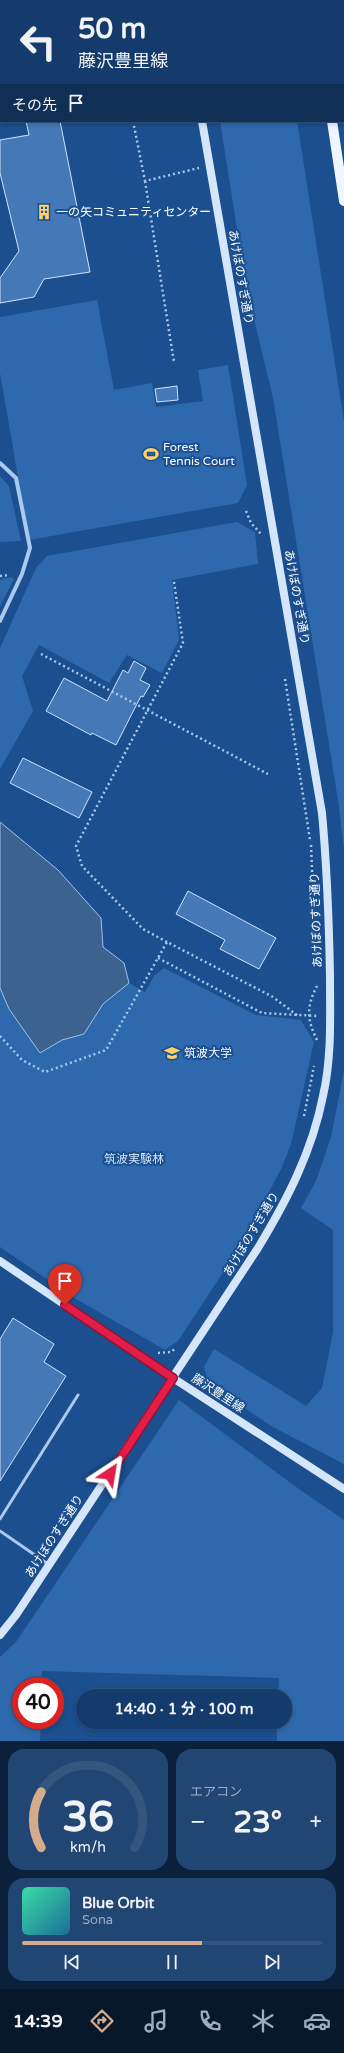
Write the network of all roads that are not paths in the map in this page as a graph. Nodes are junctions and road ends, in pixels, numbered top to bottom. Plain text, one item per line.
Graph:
1 (202, 122) edge
2 (332, 122) edge
3 (344, 201) edge
4 (0, 463) edge
5 (0, 621) edge
6 (0, 1261) edge
7 (173, 1378) junction
8 (78, 1396) dead end
9 (344, 1489) edge
10 (0, 1519) edge
11 (0, 1531) edge
12 (49, 1565) junction
13 (0, 1635) edge

1 - 7 street, あけぼのすぎ通り
2 - 3 main road
4 - 5 street
6 - 7 street, 藤沢豊里線
7 - 9 street, 藤沢豊里線
7 - 12 street, あけぼのすぎ通り
8 - 10 lane
11 - 12 lane
12 - 13 street, あけぼのすぎ通り

